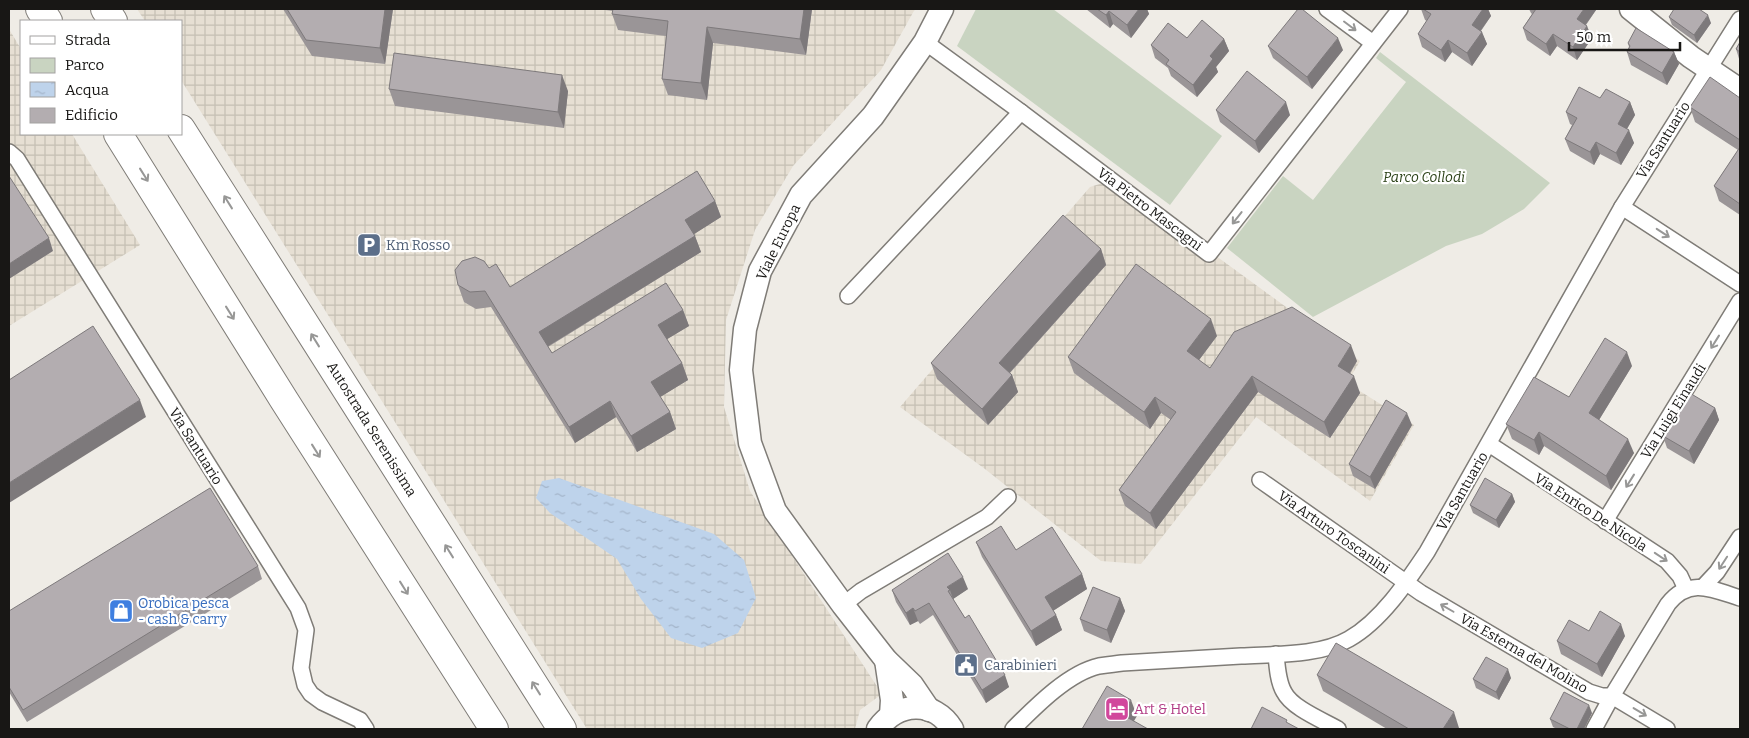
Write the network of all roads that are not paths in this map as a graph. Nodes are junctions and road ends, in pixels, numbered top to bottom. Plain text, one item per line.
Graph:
1 (40, 9) edge
2 (105, 9) edge
3 (942, 9) edge
4 (1327, 9) edge
5 (1400, 9) edge
6 (1631, 9) edge
7 (1740, 19) edge
8 (47, 20) edge
9 (112, 20) edge
10 (926, 42) junction
11 (1373, 43) junction
12 (1708, 69) junction
13 (1740, 90) edge
14 (1021, 112) junction
15 (182, 131) edge
16 (119, 135) edge
17 (9, 152) edge
18 (1622, 207) junction
19 (1740, 284) edge
20 (848, 296) dead end
21 (1740, 300) edge
22 (1488, 444) junction
23 (1260, 480) dead end
24 (1008, 498) dead end
25 (1605, 521) junction
26 (1740, 537) edge
27 (1407, 584) junction
28 (1703, 587) junction
29 (1686, 589) junction
30 (1740, 598) edge
31 (843, 605) junction
32 (1276, 654) junction
33 (886, 660) junction
34 (1612, 696) junction
35 (929, 710) junction
36 (884, 722) edge
37 (366, 729) edge
38 (494, 729) edge
39 (562, 729) edge
40 (952, 729) edge
41 (1013, 729) edge
42 (1338, 729) edge
43 (1594, 729) edge
44 (1667, 729) edge

1 - 8 highway
2 - 9 highway
3 - 10 street, Viale Europa
4 -> 11 street
5 - 11 street, Via Pietro Mascagni
6 - 12 street
7 - 12 street, Via Santuario
10 - 14 street, Via Pietro Mascagni
10 - 31 street, Viale Europa
11 -> 14 street, Via Pietro Mascagni
12 - 13 street
12 - 18 street, Via Santuario
14 - 20 street
39 -> 15 highway, Autostrada Serenissima
16 -> 38 highway
17 - 37 street, Via Santuario
18 -> 19 street
18 - 22 street, Via Santuario
21 -> 25 street, Via Luigi Einaudi
22 - 25 street, Via Enrico De Nicola
22 - 27 street, Via Santuario
23 - 27 street, Via Arturo Toscanini
24 - 31 street
25 -> 29 street, Via Enrico De Nicola
26 -> 28 street
27 - 32 street, Via Santuario
34 -> 27 street, Via Esterna del Molino
28 - 29 street
28 - 30 street
29 - 34 street
31 - 33 street, Viale Europa
32 - 41 street, Via Santuario
32 - 42 street
33 - 35 street, Viale Europa
33 - 36 street, Viale Europa
34 - 43 street
34 -> 44 street, Via Esterna del Molino
35 - 36 street
35 - 40 street

